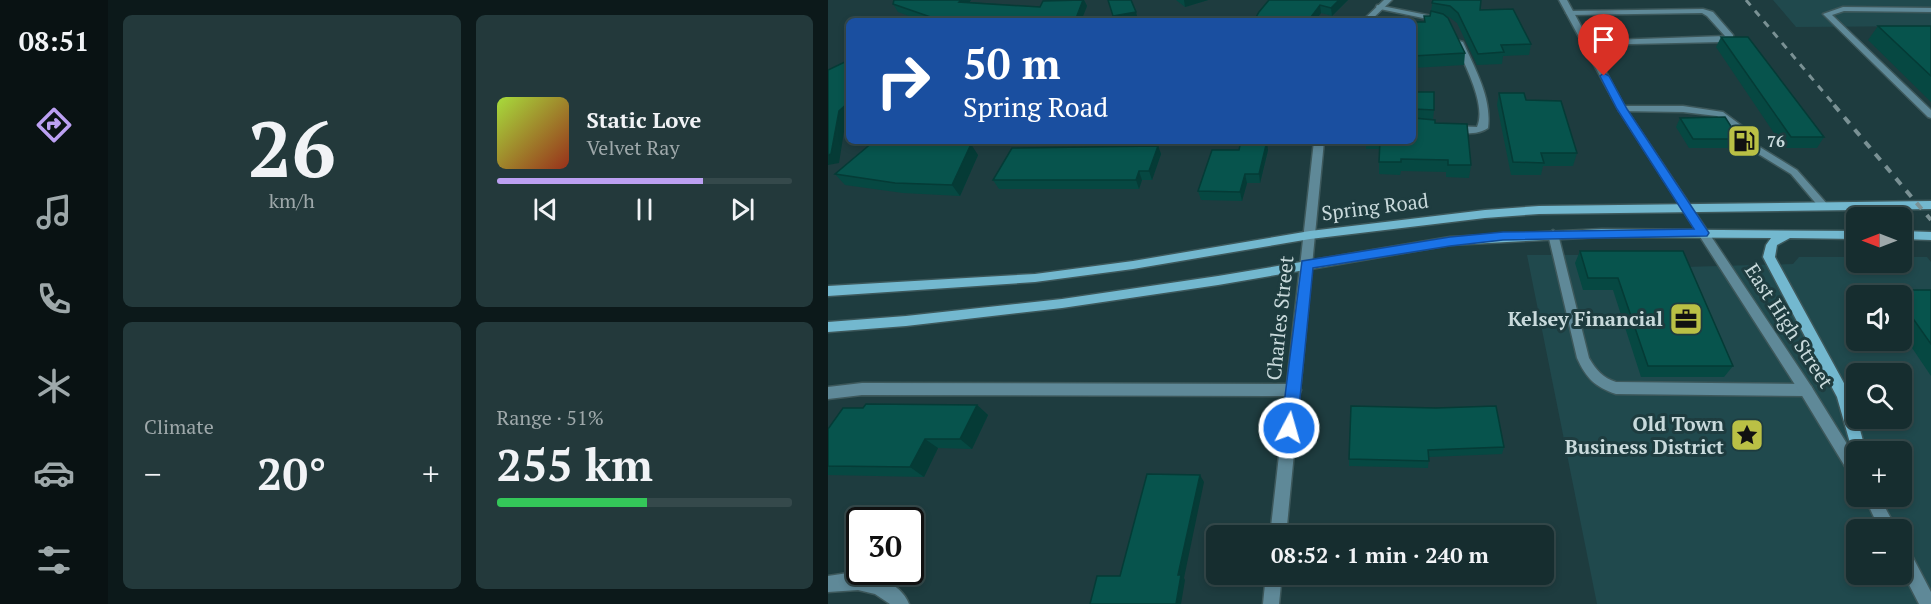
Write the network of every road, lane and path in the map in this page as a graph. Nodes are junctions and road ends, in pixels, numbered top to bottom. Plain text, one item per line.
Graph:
1 (1388, 0) edge
2 (1563, 0) edge
3 (1380, 7) junction
4 (1931, 10) edge
5 (1570, 13) junction
6 (1369, 18) edge
7 (1449, 24) edge
8 (1456, 37) edge
9 (1586, 43) junction
10 (1622, 109) junction
11 (1931, 114) edge
12 (1443, 128) edge
13 (1319, 144) edge
14 (1823, 205) junction
15 (1931, 205) edge
16 (1686, 208) junction
17 (1703, 233) junction
18 (1553, 234) junction
19 (1818, 234) junction
20 (1310, 235) junction
21 (1846, 235) edge
22 (1912, 235) edge
23 (1931, 236) edge
24 (1307, 265) junction
25 (828, 291) edge
26 (828, 327) edge
27 (1294, 390) junction
28 (1806, 390) junction
29 (828, 393) edge
30 (1856, 441) edge
31 (1846, 455) edge
32 (1279, 525) edge
33 (1912, 573) edge
34 (828, 584) edge
35 (1273, 585) edge
36 (901, 604) edge
37 (1270, 604) edge
38 (1928, 604) edge

1 - 3 street
2 - 5 street, East High Street
3 - 6 street
3 - 7 street
4 - 11 street
5 - 9 street, East High Street
5 - 9 street
8 - 12 street
9 - 10 street, East High Street
10 - 14 street
10 - 16 street, East High Street
13 - 20 street, Charles Street
14 - 15 main road, Spring Road
14 - 16 main road, Spring Road
16 - 17 street, East High Street
16 - 20 main road, Spring Road
17 - 18 main road
17 - 19 main road
17 - 28 street, East High Street
18 - 24 main road
18 - 28 street
19 - 21 main road
19 - 30 main road
20 - 24 street, Charles Street
20 - 25 main road, Spring Road
22 - 23 main road
24 - 26 main road
24 - 27 street, Charles Street
27 - 29 street
27 - 32 street, Charles Street
28 - 31 street, East High Street
33 - 38 street
34 - 36 street
35 - 37 street

